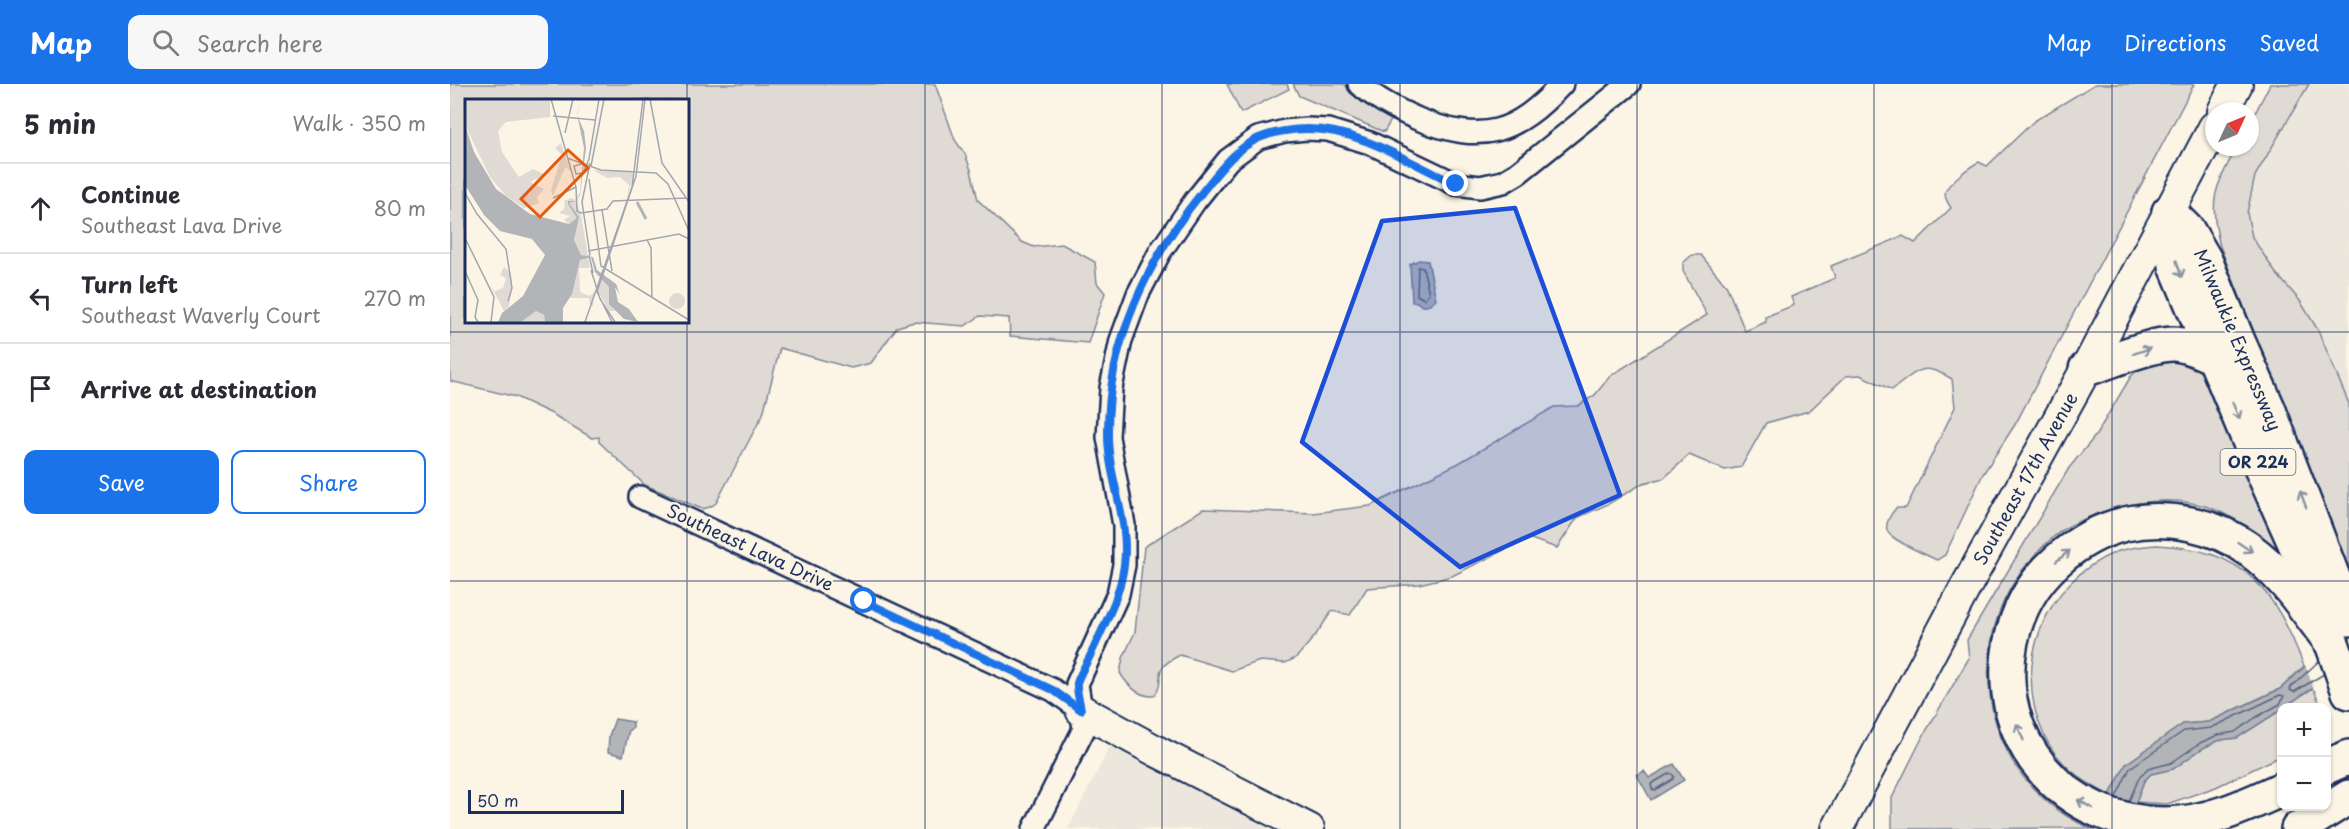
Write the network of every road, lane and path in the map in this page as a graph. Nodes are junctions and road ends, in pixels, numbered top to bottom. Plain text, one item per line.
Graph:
1 (1359, 84) edge
2 (1562, 84) edge
3 (1629, 84) edge
4 (2237, 84) edge
5 (2228, 102) edge
6 (2205, 145) edge
7 (2169, 212) junction
8 (2214, 357) junction
9 (2086, 369) junction
10 (640, 496) dead end
11 (2304, 567) junction
12 (2340, 630) edge
13 (2349, 692) edge
14 (1081, 710) junction
15 (2349, 757) edge
16 (2331, 765) edge
17 (2277, 791) edge
18 (2349, 797) edge
19 (1034, 829) edge
20 (1309, 829) edge
21 (1837, 829) edge
22 (2298, 829) edge

1 - 2 street
3 - 14 street
4 - 5 main road
6 - 7 main road, Southeast 17th Avenue
7 -> 8 main road, Milwaukie Expressway / OR 224
7 - 9 main road, Southeast 17th Avenue
11 -> 7 main road, Milwaukie Expressway / OR 224
9 -> 8 main road
8 -> 11 main road, Milwaukie Expressway / OR 224
9 - 21 main road, Southeast 17th Avenue
10 - 14 street, Southeast Lava Drive
11 - 12 main road
11 - 12 main road, Milwaukie Expressway / OR 224
17 -> 11 main road
12 - 13 main road, Milwaukie Expressway / OR 224
14 - 19 street
14 - 20 main road, Southeast Lava Drive
15 - 16 main road
18 - 22 main road

